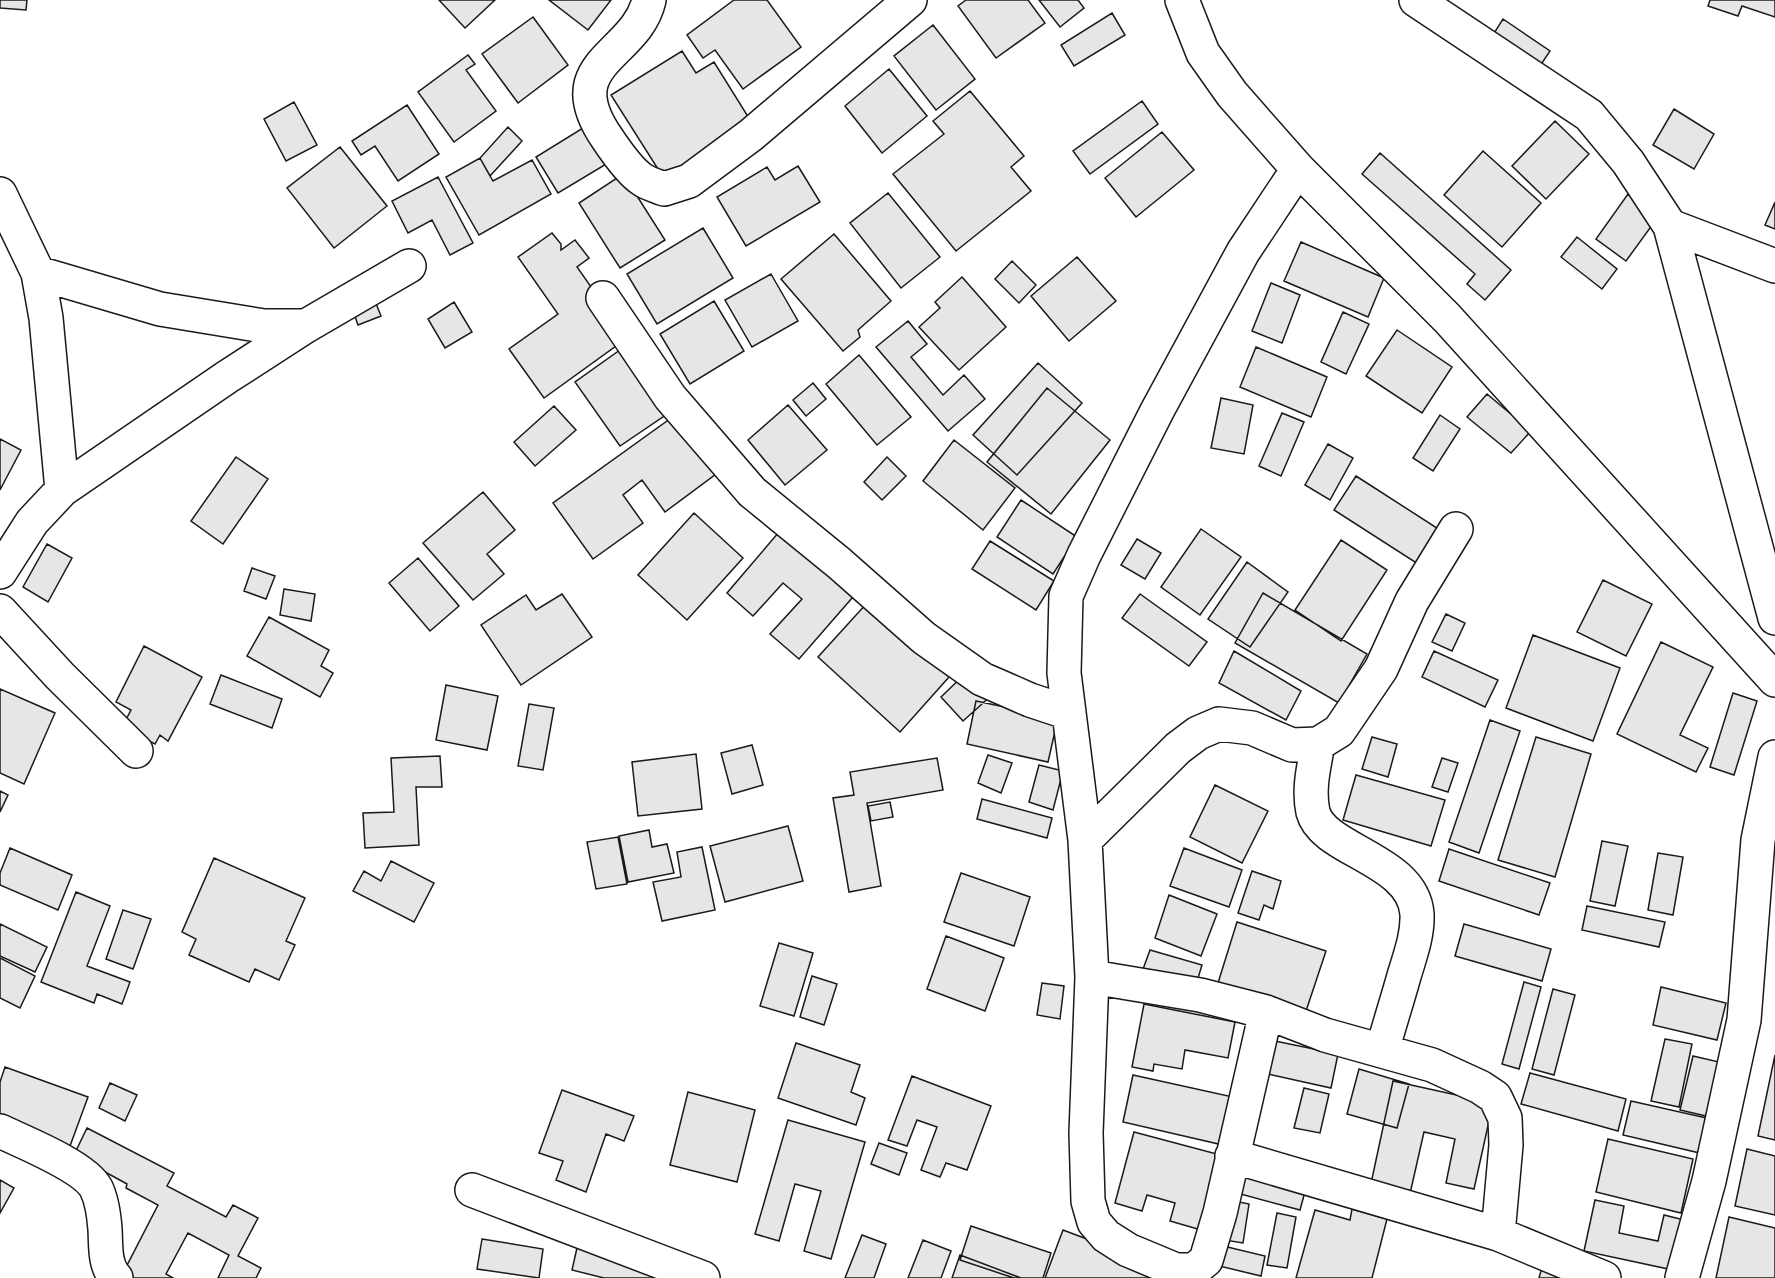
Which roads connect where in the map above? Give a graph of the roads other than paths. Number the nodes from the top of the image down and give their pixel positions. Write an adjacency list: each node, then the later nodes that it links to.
1 (649, 0): 2 (street)
2 (910, 0)
3 (1182, 0): 5 (street)
4 (1416, 0): 7 (street)
5 (1298, 169): 18 (street); 19 (street)
6 (0, 194): 10 (street)
7 (1670, 226): 9 (street); 17 (street)
8 (409, 266): 12 (street)
9 (1775, 266)
10 (38, 273): 12 (street); 13 (street)
11 (603, 298): 19 (street)
12 (306, 326): 13 (street)
13 (62, 490): 15 (street)
14 (1456, 529): 20 (street)
15 (0, 572)
16 (0, 611): 21 (street)
17 (1775, 618)
18 (1775, 680)
19 (1070, 713): 23 (street)
20 (1318, 744): 23 (street); 26 (street)
21 (136, 751)
22 (1775, 757): 34 (street)
23 (1085, 840): 24 (street)
24 (1092, 977): 25 (street); 28 (street)
25 (1266, 1012): 26 (street); 28 (street)
26 (1382, 1051): 30 (street)
27 (0, 1131): 32 (street)
28 (1232, 1156): 30 (street)
29 (472, 1190): 33 (street)
30 (1498, 1234): 31 (street)
31 (1601, 1277)
32 (116, 1278)
33 (703, 1278)
34 (1682, 1278)

